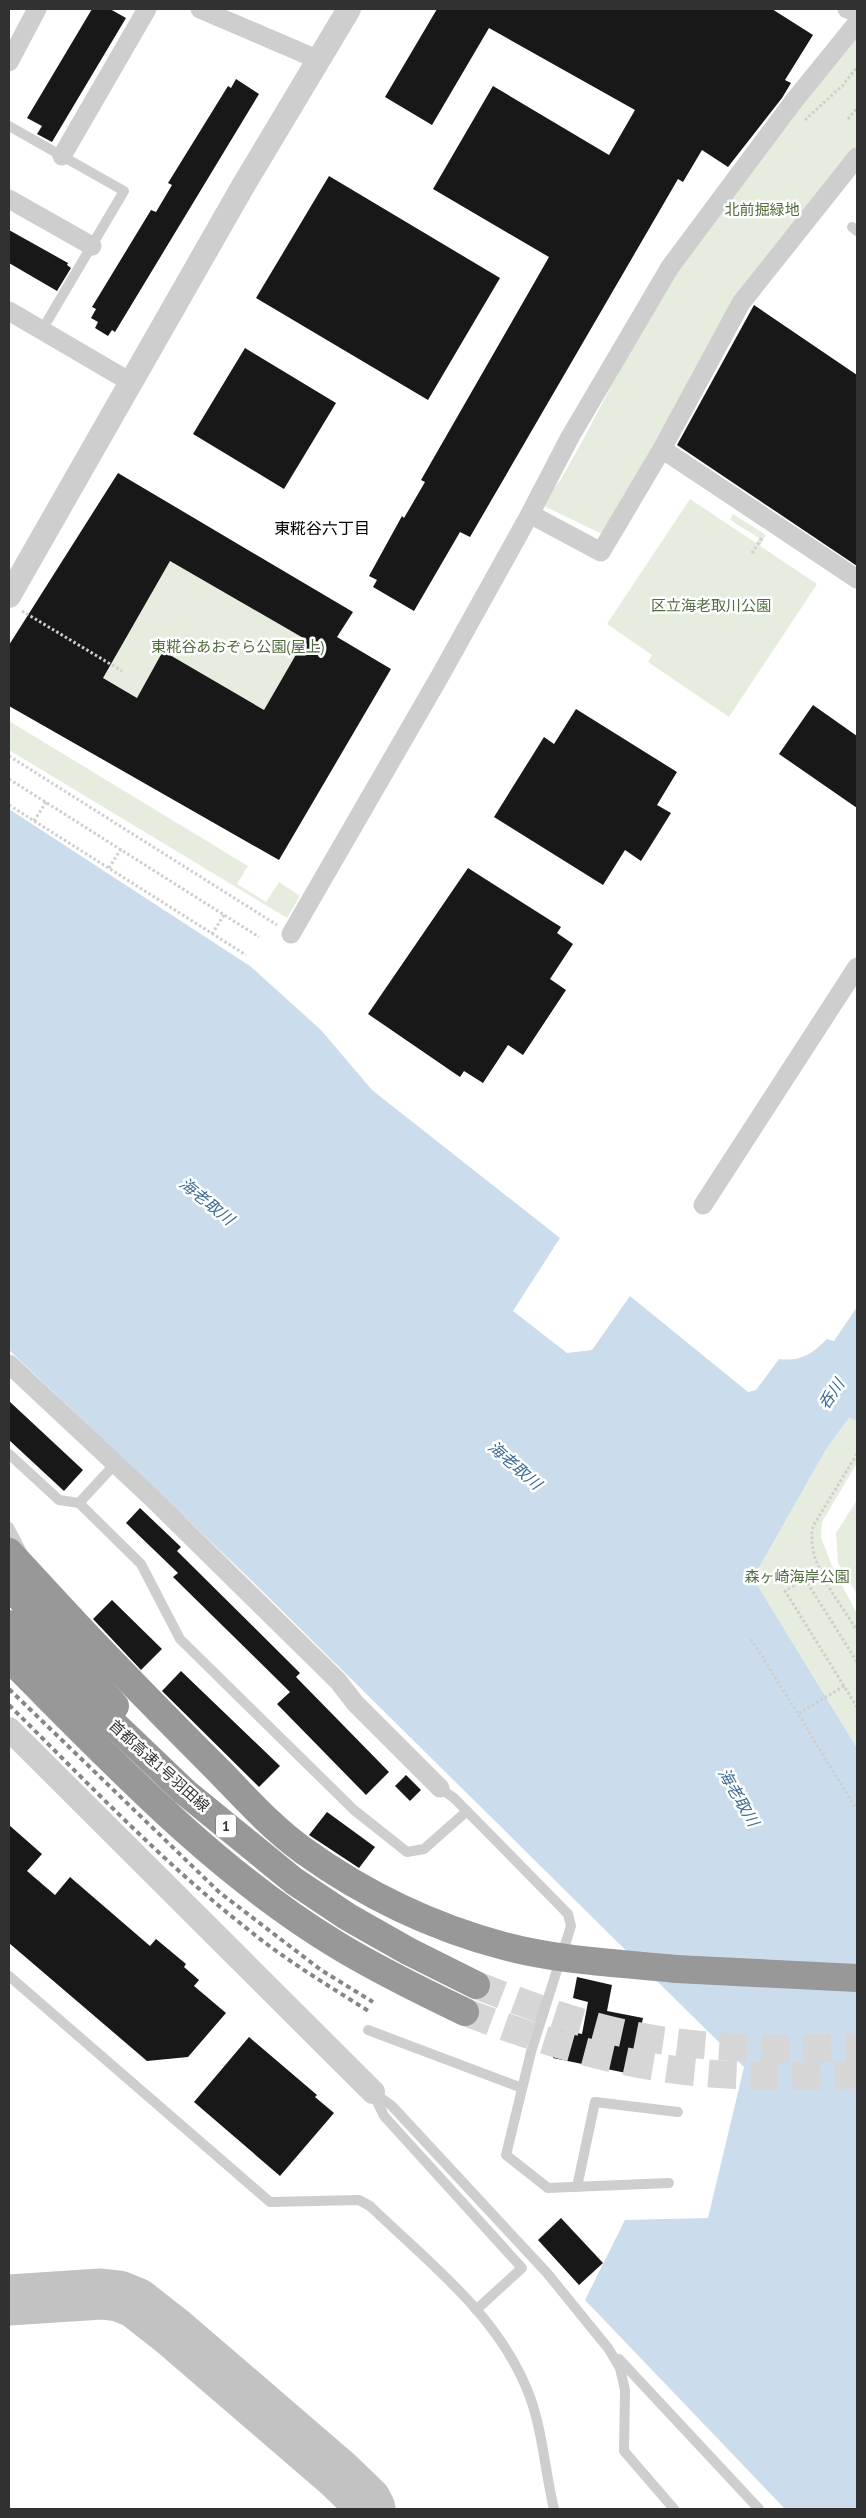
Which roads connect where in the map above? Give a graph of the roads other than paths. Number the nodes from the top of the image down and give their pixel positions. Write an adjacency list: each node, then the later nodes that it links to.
1 (37, 9): 9 (street)
2 (147, 9): 11 (street)
3 (200, 9): 8 (street)
4 (349, 9): 8 (street)
5 (847, 9): 6 (street)
6 (857, 13)
7 (857, 23): 19 (street)
8 (319, 60): 17 (street)
9 (9, 62)
10 (9, 126): 11 (lane)
11 (62, 156): 14 (lane)
12 (857, 157): 18 (street)
13 (9, 199): 14 (street)
14 (92, 246): 16 (lane)
15 (9, 311): 16 (street)
16 (42, 330): 17 (street)
17 (132, 383): 21 (street)
18 (662, 449): 19 (street); 20 (street)
19 (536, 518): 22 (street)
20 (857, 579)
21 (16, 604)
22 (291, 934)
23 (857, 967): 24 (street)
24 (703, 1205)
25 (9, 1364): 27 (street)
26 (9, 1454): 28 (lane)
27 (116, 1463): 28 (lane); 36 (street)
28 (79, 1503): 37 (lane)
29 (9, 1527): 31 (lane)
30 (9, 1552): 31 (highway)
31 (37, 1582): 40 (highway, bridge)
32 (9, 1585): 38 (highway)
33 (9, 1624): 38 (highway, 首都高速1号羽田線 / 1)
34 (9, 1658): 42 (highway, 首都高速1号羽田線 / 1)
35 (9, 1729): 45 (street)
36 (440, 1788): 37 (lane)
37 (467, 1811): 44 (lane)
38 (243, 1840): 41 (highway, 首都高速1号羽田線 / 1)
39 (9, 1976): 49 (lane)
40 (857, 1978)
41 (476, 1985)
42 (465, 2012)
43 (368, 2030): 44 (lane)
44 (522, 2088): 48 (lane)
45 (372, 2092): 49 (lane); 50 (lane)
46 (678, 2112): 48 (lane)
47 (670, 2183): 48 (lane)
48 (577, 2187)
49 (476, 2310): 51 (lane)
50 (608, 2348): 52 (lane); 53 (lane)
51 (554, 2509)
52 (674, 2509)
53 (760, 2509)

